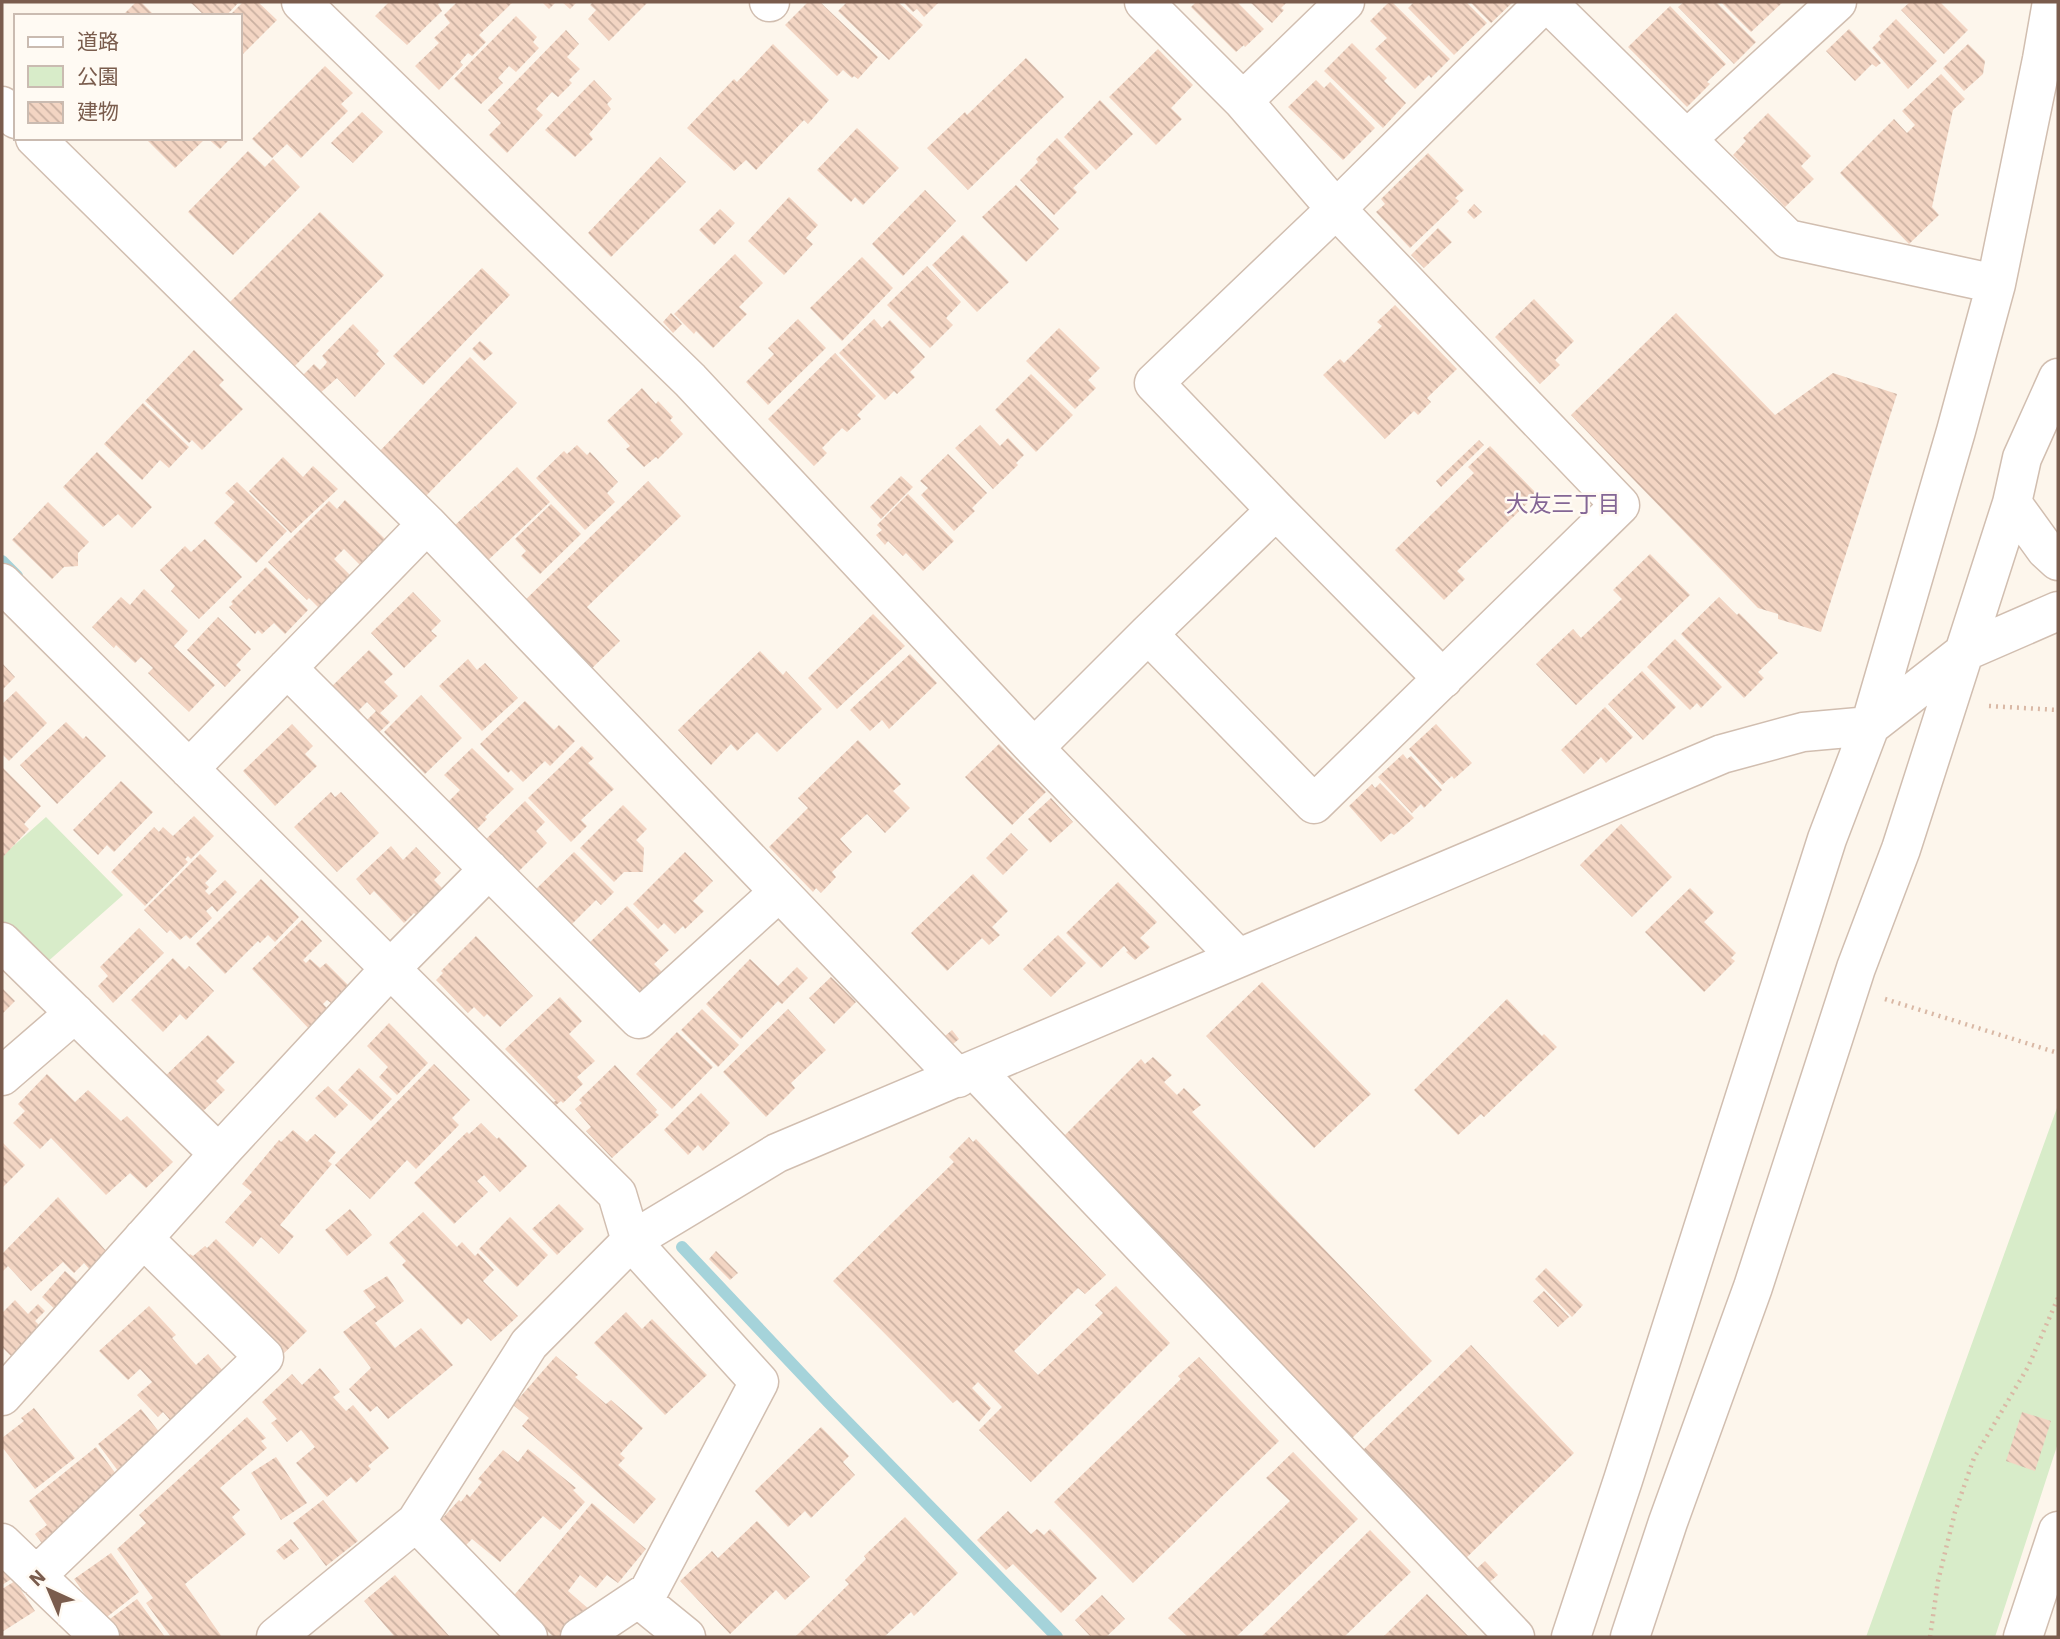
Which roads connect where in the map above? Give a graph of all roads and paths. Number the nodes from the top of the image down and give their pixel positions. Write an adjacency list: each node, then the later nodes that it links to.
1 (301, 2): 26 (street)
2 (1144, 2): 7 (street)
3 (1345, 2): 7 (street)
4 (1546, 2): 8 (street); 10 (street)
5 (1838, 2): 8 (street)
6 (2052, 2): 11 (street)
7 (1243, 101): 10 (street)
8 (1687, 139): 11 (street)
9 (37, 140): 15 (street)
10 (1336, 209): 14 (street); 22 (street)
11 (1996, 284): 25 (street)
12 (2058, 378): 13 (street)
13 (2012, 503): 16 (street); 20 (street)
14 (1276, 510): 19 (street); 22 (street)
15 (427, 524): 21 (street); 29 (street)
16 (2058, 561)
17 (2, 583): 27 (street)
18 (2058, 611): 20 (street)
19 (1147, 634): 22 (street); 26 (street)
20 (1966, 651): 23 (street); 25 (street)
21 (287, 668): 27 (street); 28 (street)
22 (1443, 679)
23 (1949, 703): 24 (path); 33 (street)
24 (2058, 710)
25 (1870, 726): 31 (street); 54 (street)
26 (1034, 748): 31 (street)
27 (188, 769): 32 (street)
28 (489, 869): 29 (street); 32 (street)
29 (779, 892): 36 (street)
30 (2, 942): 34 (street)
31 (1238, 958): 36 (street)
32 (390, 969): 38 (street); 40 (street)
33 (1849, 987): 35 (path); 55 (street)
34 (75, 1013): 37 (street); 38 (street)
35 (2058, 1053)
36 (966, 1074): 40 (street); 53 (street)
37 (2, 1076)
38 (219, 1154): 39 (street)
39 (143, 1238): 42 (street); 46 (street)
40 (631, 1241): 43 (street); 47 (street)
41 (2058, 1298): 56 (path)
42 (2, 1396)
43 (416, 1522): 49 (street); 50 (street)
44 (2058, 1531): 57 (street)
45 (2, 1543): 46 (street)
46 (36, 1576): 48 (street)
47 (649, 1591): 51 (street); 52 (street)
48 (100, 1637)
49 (276, 1637)
50 (528, 1637)
51 (580, 1637)
52 (685, 1637)
53 (1515, 1637)
54 (1571, 1637)
55 (1630, 1637)
56 (1930, 1637)
57 (2023, 1637)

